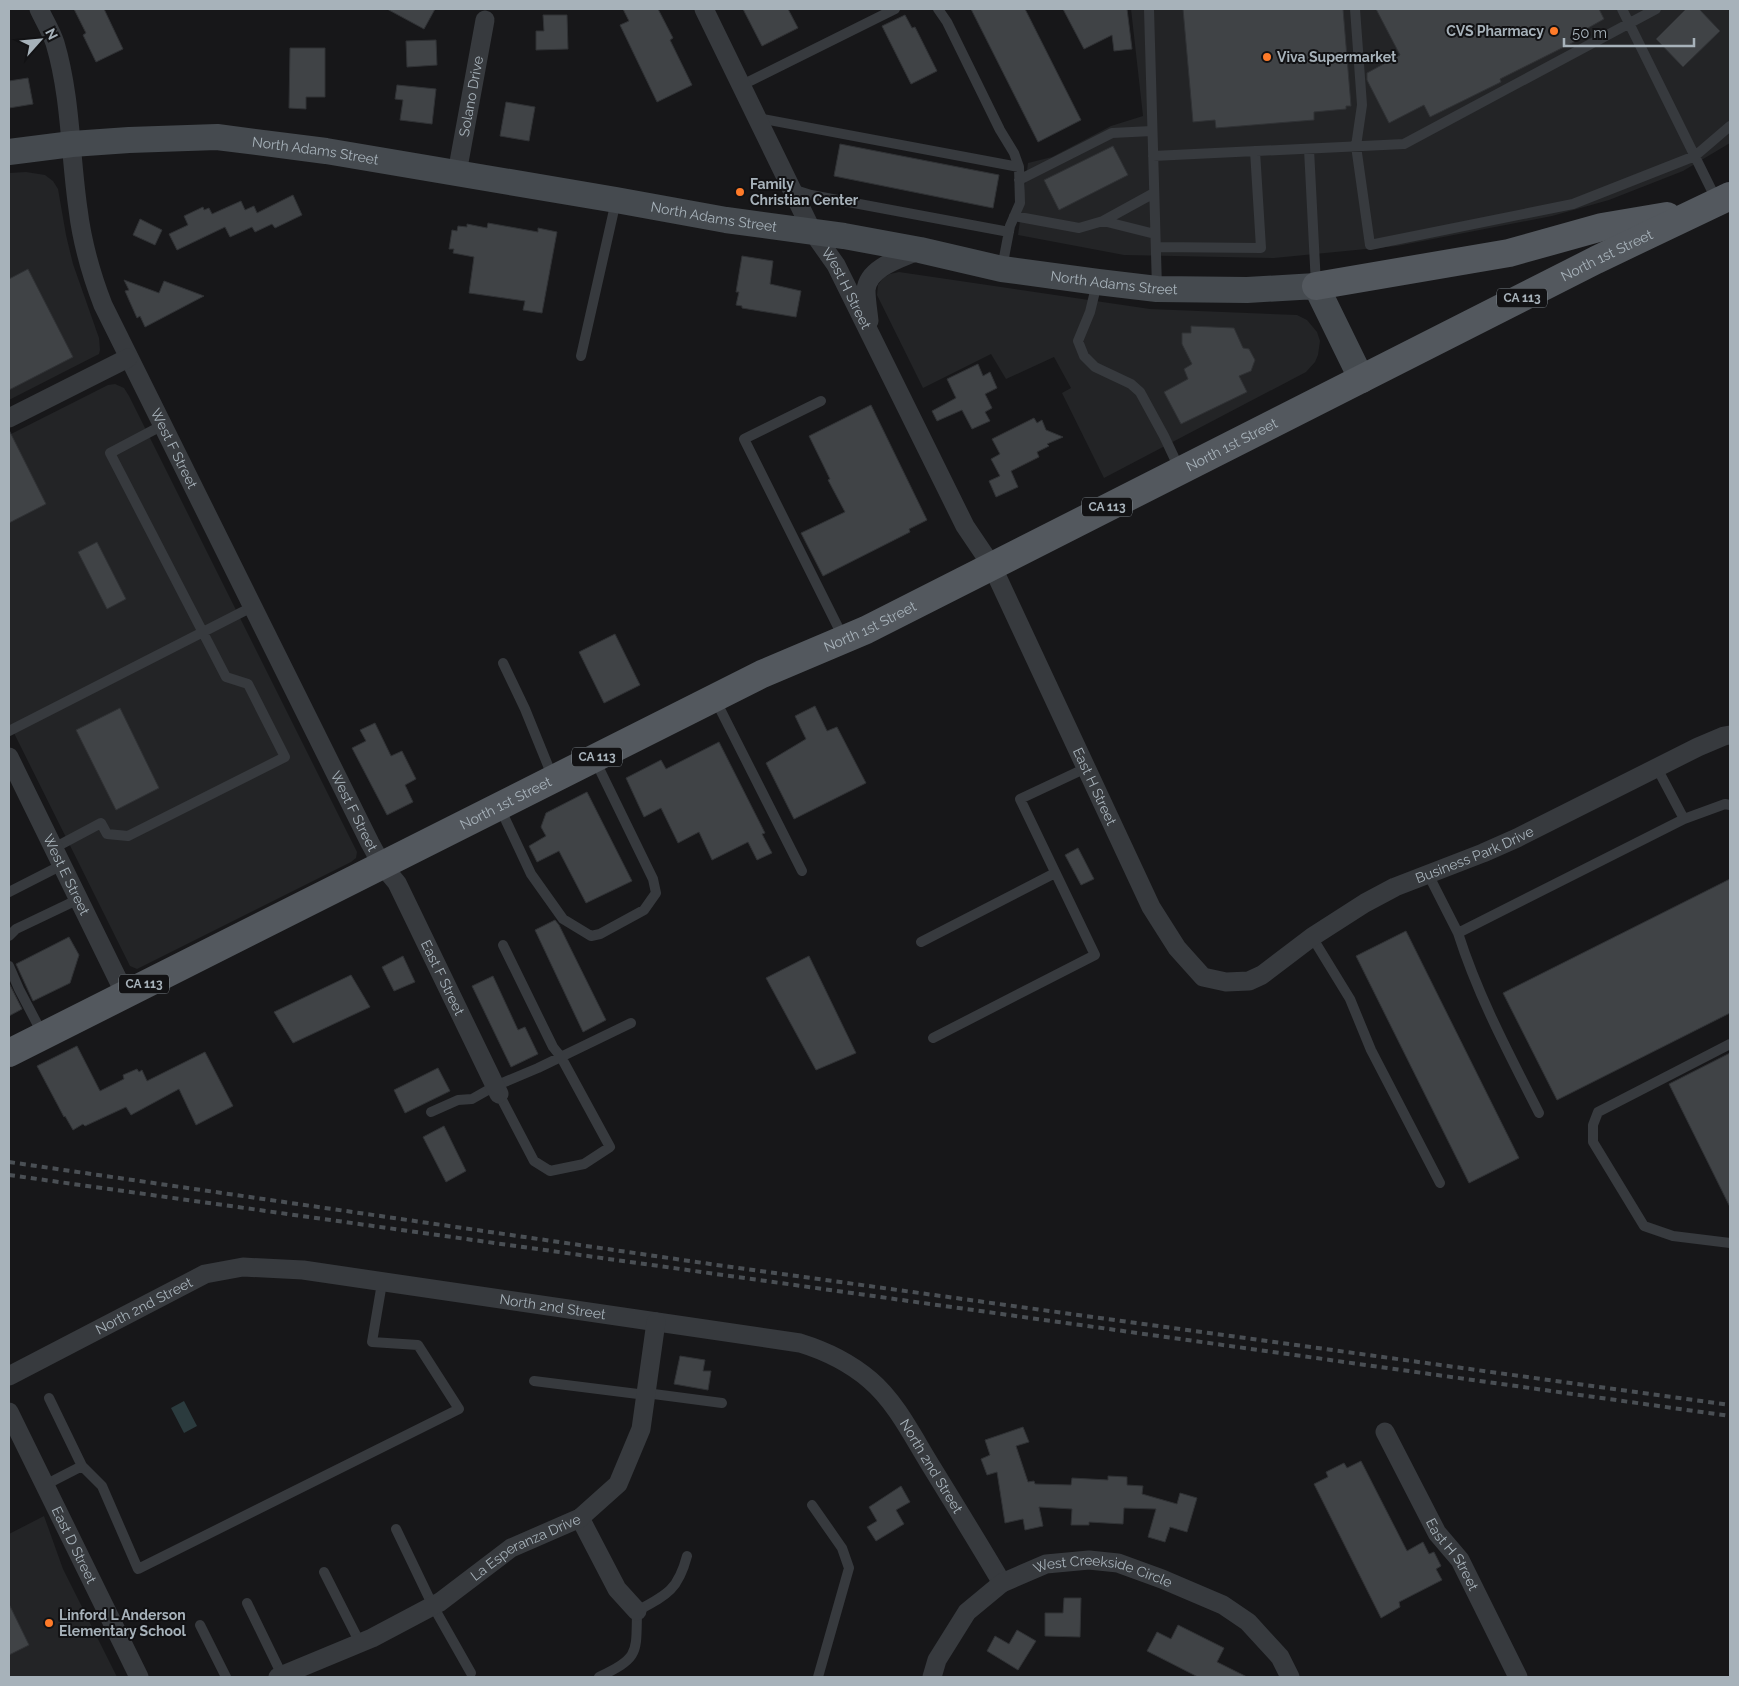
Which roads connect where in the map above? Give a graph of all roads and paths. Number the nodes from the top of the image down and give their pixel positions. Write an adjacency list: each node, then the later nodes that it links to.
1 (39, 9): 15 (street, West F Street)
2 (704, 9): 11 (street, West H Street)
3 (895, 9): 11 (lane)
4 (938, 9): 22 (lane)
5 (1148, 9): 14 (lane)
6 (1355, 9): 16 (lane)
7 (1622, 9): 10 (lane)
8 (1656, 9): 10 (lane)
9 (485, 20): 23 (street, Solano Drive)
10 (1629, 23): 16 (lane); 21 (lane)
11 (742, 85): 12 (street, West H Street)
12 (758, 118): 22 (lane); 25 (street, West H Street)
13 (1730, 126): 21 (lane)
14 (1152, 131): 20 (lane); 24 (lane)
15 (72, 144): 19 (street, North Adams Street); 23 (street, North Adams Street); 42 (street, West F Street)
16 (1356, 146): 17 (lane); 21 (lane)
17 (1309, 149): 18 (lane); 38 (lane)
18 (1255, 151): 20 (lane); 34 (lane)
19 (9, 152)
20 (1153, 156): 26 (lane)
21 (1695, 156): 28 (lane)
22 (1019, 167): 24 (lane)
23 (457, 173): 27 (street, North Adams Street)
24 (1020, 180): 29 (lane)
25 (792, 189): 31 (street, West H Street); 32 (lane)
26 (1154, 193): 30 (lane); 33 (lane)
27 (616, 200): 31 (street, North Adams Street); 41 (lane)
28 (1716, 203): 38 (main road); 43 (main road, North 1st Street / CA 113)
29 (1014, 216): 30 (lane); 32 (lane)
30 (1103, 221): 33 (lane)
31 (812, 231): 35 (street, North Adams Street); 40 (street, West H Street)
32 (1008, 232): 36 (lane)
33 (1156, 234): 34 (lane)
34 (1156, 247): 39 (lane)
35 (920, 250): 36 (street, North Adams Street); 40 (street)
36 (1002, 269): 37 (street, North Adams Street)
37 (1098, 282): 39 (street, North Adams Street); 47 (lane)
38 (1316, 286): 39 (street, North Adams Street); 43 (street)
39 (1157, 289)
40 (870, 333): 48 (street, West H Street)
41 (581, 356)
42 (128, 358): 45 (street); 46 (street, West F Street)
43 (1362, 380): 47 (main road, North 1st Street / CA 113)
44 (821, 401): 51 (lane)
45 (9, 418)
46 (163, 426): 49 (street, West F Street); 50 (lane)
47 (1180, 470): 48 (main road, North 1st Street / CA 113)
48 (992, 566): 51 (main road, North 1st Street / CA 113); 58 (street, East H Street)
49 (252, 607): 50 (lane); 65 (street, West F Street)
50 (203, 632): 54 (lane); 64 (lane)
51 (844, 640): 53 (main road, North 1st Street / CA 113)
52 (503, 663): 60 (lane)
53 (714, 698): 57 (main road, North 1st Street / CA 113); 66 (lane)
54 (9, 731)
55 (1730, 735): 59 (street, Business Park Drive)
56 (9, 757): 64 (street, West E Street)
57 (594, 759): 60 (main road, North 1st Street / CA 113); 62 (lane)
58 (1086, 768): 67 (lane); 77 (street, East H Street)
59 (1657, 768): 63 (lane); 68 (street, Business Park Drive)
60 (554, 779): 62 (main road, North 1st Street / CA 113)
61 (1730, 805): 63 (lane)
62 (499, 807): 65 (main road, North 1st Street / CA 113)
63 (1684, 819): 71 (lane)
64 (58, 856): 69 (lane); 70 (street, West E Street)
65 (382, 865): 78 (main road, North 1st Street / CA 113); 85 (street, East F Street)
66 (802, 871)
67 (1055, 873): 74 (lane); 81 (lane)
68 (1428, 874): 71 (lane); 73 (street, Business Park Drive)
69 (9, 892)
70 (79, 899): 72 (lane); 78 (street, West E Street)
71 (1458, 933): 87 (lane)
72 (9, 934)
73 (1312, 937): 77 (street, Business Park Drive); 88 (lane)
74 (921, 942)
75 (503, 945): 84 (lane)
76 (9, 966): 80 (lane)
77 (1226, 982)
78 (125, 994): 80 (main road, North 1st Street / CA 113)
79 (632, 1023): 84 (lane)
80 (44, 1035): 83 (main road, North 1st Street / CA 113)
81 (932, 1038)
82 (1730, 1044): 89 (lane)
83 (9, 1053)
84 (561, 1057): 85 (lane); 85 (lane)
85 (497, 1090): 86 (lane)
86 (431, 1112)
87 (1539, 1113)
88 (1440, 1183)
89 (1730, 1243)
90 (382, 1283): 91 (street, North 2nd Street); 92 (street, North 2nd Street); 99 (lane)
91 (656, 1322): 94 (street, La Esperanza Drive); 106 (street, North 2nd Street)
92 (9, 1376)
93 (534, 1380): 94 (lane)
94 (646, 1394): 96 (lane); 102 (street, La Esperanza Drive)
95 (50, 1398): 99 (lane)
96 (722, 1403)
97 (9, 1412): 100 (street, East D Street)
98 (1385, 1432): 120 (street, East H Street)
99 (82, 1466): 100 (lane)
100 (45, 1485): 114 (street, East D Street)
101 (812, 1505): 117 (lane)
102 (580, 1518): 108 (street, La Esperanza Drive); 109 (street)
103 (396, 1529): 108 (lane)
104 (687, 1556): 109 (lane)
105 (324, 1572): 111 (lane)
106 (1002, 1583): 118 (street, West Creekside Circle); 119 (street, West Creekside Circle)
107 (247, 1602): 113 (lane)
108 (433, 1606): 111 (street, La Esperanza Drive); 112 (lane)
109 (637, 1611): 116 (lane)
110 (200, 1624): 115 (lane)
111 (360, 1643): 113 (street, La Esperanza Drive)
112 (471, 1673)
113 (280, 1676)
114 (139, 1677)
115 (226, 1677)
116 (599, 1677)
117 (818, 1677)
118 (932, 1677)
119 (1290, 1677)
120 (1518, 1677)

